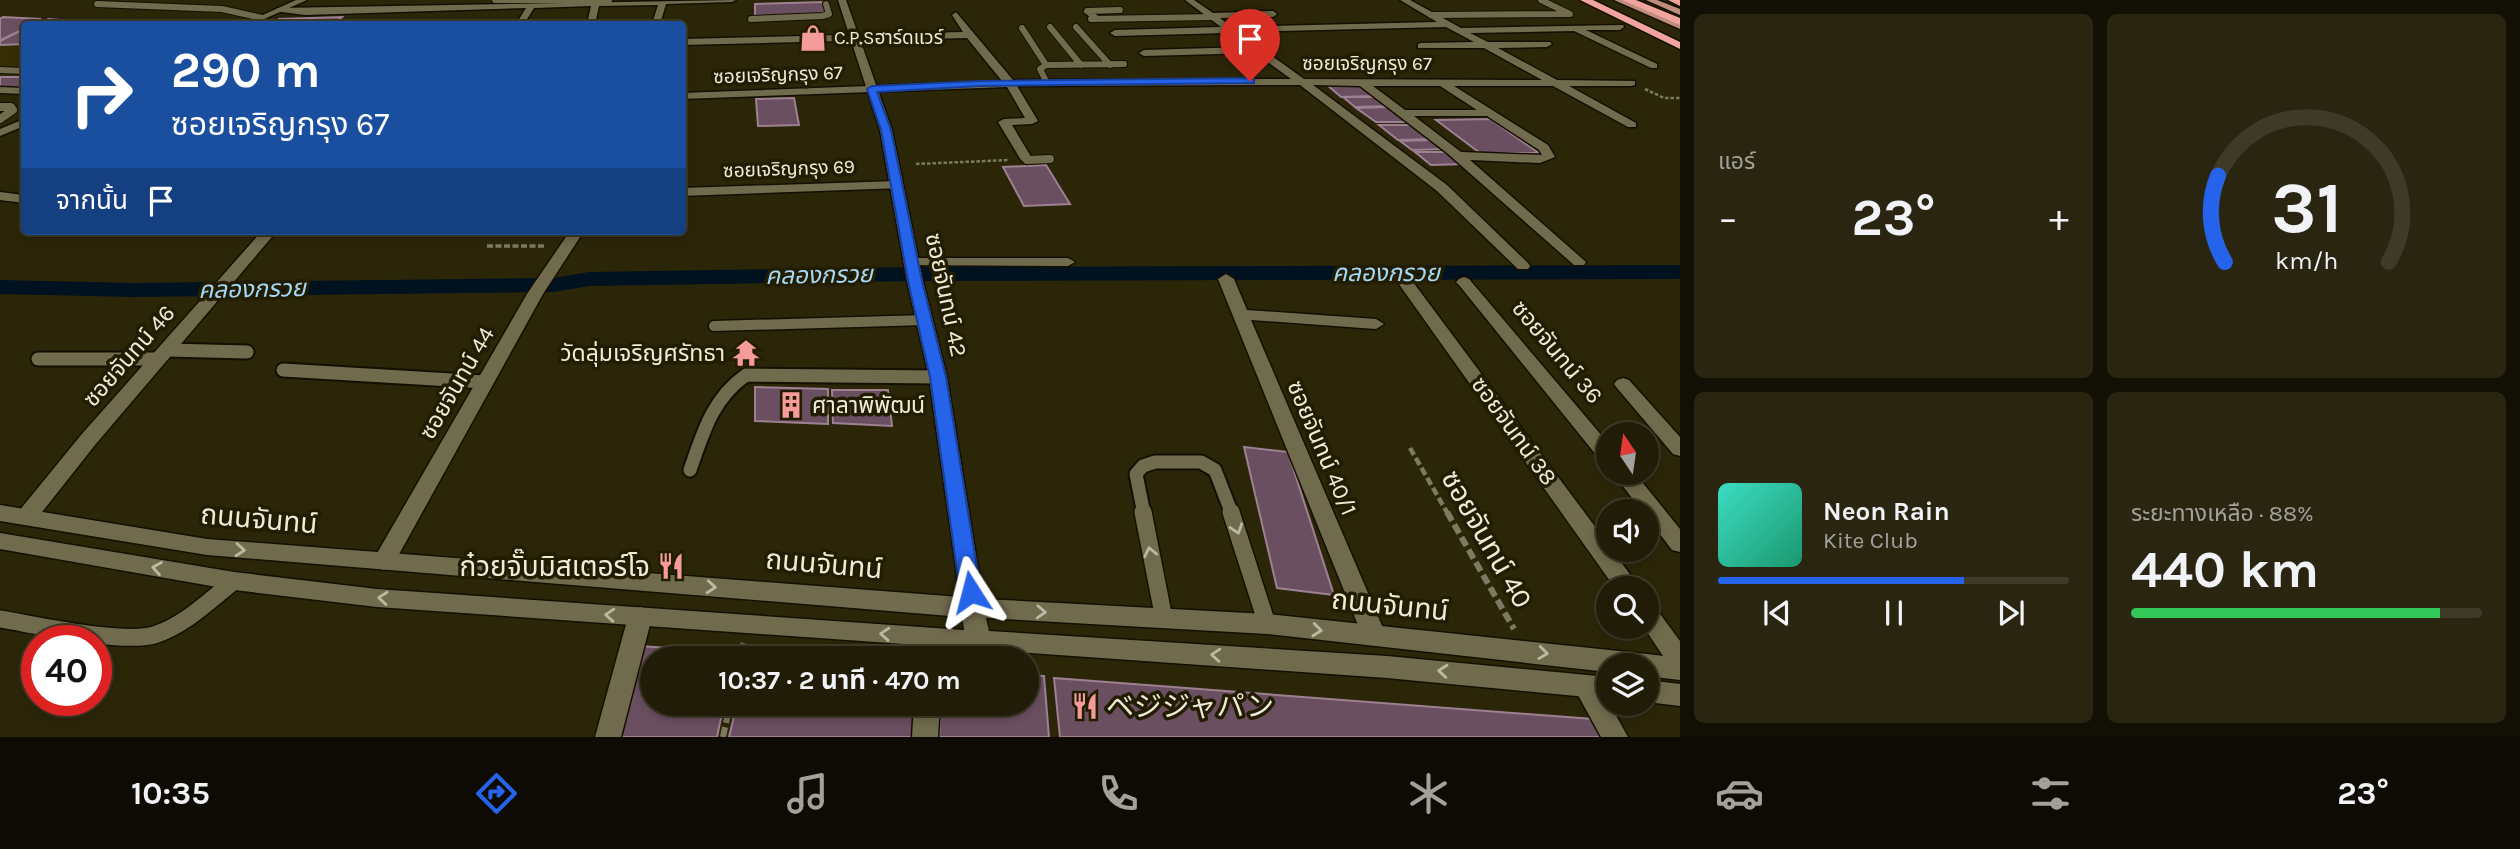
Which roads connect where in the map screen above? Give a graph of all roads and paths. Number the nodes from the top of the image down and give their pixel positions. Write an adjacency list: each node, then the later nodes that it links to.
1 (303, 0): 21 (street)
2 (495, 0): 15 (lane)
3 (732, 0): 14 (street)
4 (1189, 0): 27 (street)
5 (1404, 0): 25 (street)
6 (1541, 0): 25 (lane)
7 (1585, 0): 51 (highway)
8 (1606, 0): 42 (highway)
9 (1618, 0): 42 (main road)
10 (1627, 0): 42 (highway)
11 (1648, 0): 22 (highway)
12 (1673, 0): 17 (highway)
13 (663, 1): 14 (street); 15 (street); 34 (street)
14 (682, 1)
15 (604, 2): 20 (street); 33 (street)
16 (842, 2): 30 (lane); 46 (street, ซอยจันทน์ 42)
17 (1680, 3)
18 (97, 4): 28 (lane)
19 (467, 4): 20 (street); 21 (street); 29 (street)
20 (532, 5): 32 (street)
21 (278, 11): 28 (street)
22 (1680, 13)
23 (1272, 14): 27 (street)
24 (956, 15): 45 (street)
25 (1431, 15): 35 (street)
26 (1129, 16): 26 (lane); 27 (lane)
27 (1213, 17): 40 (street)
28 (262, 18): 31 (street)
29 (456, 18)
30 (751, 19)
31 (254, 21)
32 (522, 21)
33 (593, 21)
34 (657, 21)
35 (1449, 24): 40 (street); 43 (street)
36 (1050, 27): 58 (lane)
37 (1076, 27): 59 (lane)
38 (1619, 27): 41 (street)
39 (1022, 28): 57 (lane)
40 (1230, 28): 44 (street); 52 (street)
41 (1575, 28): 43 (street); 60 (street)
42 (1678, 28)
43 (1460, 30): 48 (street)
44 (1115, 33)
45 (969, 35): 46 (street); 67 (street)
46 (856, 37): 47 (street); 70 (street, ซอยจันทน์ 42)
47 (686, 42)
48 (1485, 44): 49 (street); 50 (street); 55 (street)
49 (1547, 44)
50 (1421, 46)
51 (1680, 46)
52 (1259, 50): 53 (street); 63 (street)
53 (1144, 52)
54 (1434, 56): 55 (street)
55 (1507, 56): 68 (street)
56 (1124, 64): 59 (lane)
57 (1046, 65): 58 (lane); 65 (lane)
58 (1081, 65): 59 (lane)
59 (1110, 65)
60 (1654, 66)
61 (0, 70): 62 (lane)
62 (21, 71)
63 (1300, 81): 64 (street, ซอยเจริญกรุง 67); 65 (street, ซอยเจริญกรุง 67); 95 (street)
64 (1360, 81): 66 (street, ซอยเจริญกรุง 67); 76 (street)
65 (1047, 82): 67 (street, ซอยเจริญกรุง 67)
66 (1441, 82): 68 (street, ซอยเจริญกรุง 67); 77 (street)
67 (1010, 83): 70 (street, ซอยเจริญกรุง 67); 83 (street)
68 (1556, 83): 69 (street, ซอยเจริญกรุง 67); 79 (street)
69 (1631, 83): 74 (path)
70 (872, 89): 73 (street, ซอยเจริญกรุง 67); 85 (street, ซอยจันทน์ 42)
71 (0, 90): 72 (street)
72 (21, 91)
73 (686, 96)
74 (1680, 98)
75 (0, 107): 80 (lane)
76 (1405, 113): 77 (street); 81 (street)
77 (1490, 113): 81 (street)
78 (21, 123): 80 (street)
79 (1632, 125)
80 (1, 128)
81 (1458, 156): 94 (street)
82 (1049, 159): 83 (lane)
83 (1027, 160): 84 (path)
84 (916, 164)
85 (897, 185): 86 (street, ซอยเจริญกรุง 69); 96 (street, ซอยจันทน์ 42)
86 (686, 192)
87 (0, 196): 88 (street)
88 (21, 197)
89 (267, 235): 105 (street, ซอยจันทน์ 46)
90 (574, 235): 109 (street, ซอยจันทน์ 44)
91 (487, 246): 92 (path)
92 (556, 246)
93 (1068, 262): 96 (street)
94 (1579, 262)
95 (1524, 267)
96 (914, 269): 101 (street, ซอยจันทน์ 42)
97 (1399, 273): 121 (street, ซอยจันทน์ 38)
98 (1226, 279): 100 (street, ซอยจันทน์ 40/1)
99 (1464, 282): 111 (street, ซอยจันทน์ 36)
100 (1240, 314): 102 (street); 129 (street, ซอยจันทน์ 40/1)
101 (926, 320): 103 (lane); 108 (street, ซอยจันทน์ 42)
102 (1376, 324)
103 (714, 326)
104 (247, 352): 105 (lane)
105 (163, 354): 106 (lane); 117 (street, ซอยจันทน์ 46)
106 (38, 359)
107 (283, 370): 109 (lane)
108 (938, 377): 114 (lane); 123 (street, ซอยจันทน์ 42)
109 (485, 382): 120 (street, ซอยจันทน์ 44)
110 (1623, 384): 113 (street)
111 (1596, 442)
112 (1410, 448): 133 (path, ซอยจันทน์ 40)
113 (1680, 449)
114 (690, 470)
115 (1632, 485): 119 (street)
116 (0, 513): 117 (street, ถนนจันทน์)
117 (27, 516): 118 (street, ซอยจันทน์ 46); 120 (street, ถนนจันทน์, one-way to 120)
118 (1, 542): 122 (street, one-way to 118)
119 (1680, 544)
120 (384, 561): 123 (street, ถนนจันทน์, one-way to 123)
121 (1619, 576)
122 (234, 581): 124 (street, one-way to 122); 125 (lane)
123 (973, 608): 126 (street, ถนนจันทน์, one-way to 126); 130 (street, ซอยจันทน์ 42)
124 (640, 617): 131 (street, one-way to 124); 144 (street)
125 (0, 619)
126 (1164, 619): 127 (street, ถนนจันทน์); 127 (lane, one-way to 127)
127 (1267, 625): 129 (street, ถนนจันทน์, one-way to 129)
128 (1659, 631): 135 (street)
129 (1374, 635): 133 (street, ถนนจันทน์)
130 (978, 641): 132 (street); 138 (street, one-way to 130)
131 (912, 646)
132 (944, 646)
133 (1527, 651): 134 (street, ถนนจันทน์, one-way to 134)
134 (1596, 659)
135 (1680, 660)
136 (1659, 667): 137 (street, ถนนจันทน์)
137 (1680, 669)
138 (1596, 687)
139 (1659, 692): 140 (street)
140 (1680, 695)
141 (727, 716): 145 (path)
142 (926, 716): 146 (street)
143 (1607, 716): 147 (street)
144 (608, 737)
145 (723, 737)
146 (925, 737)
147 (1615, 737)

